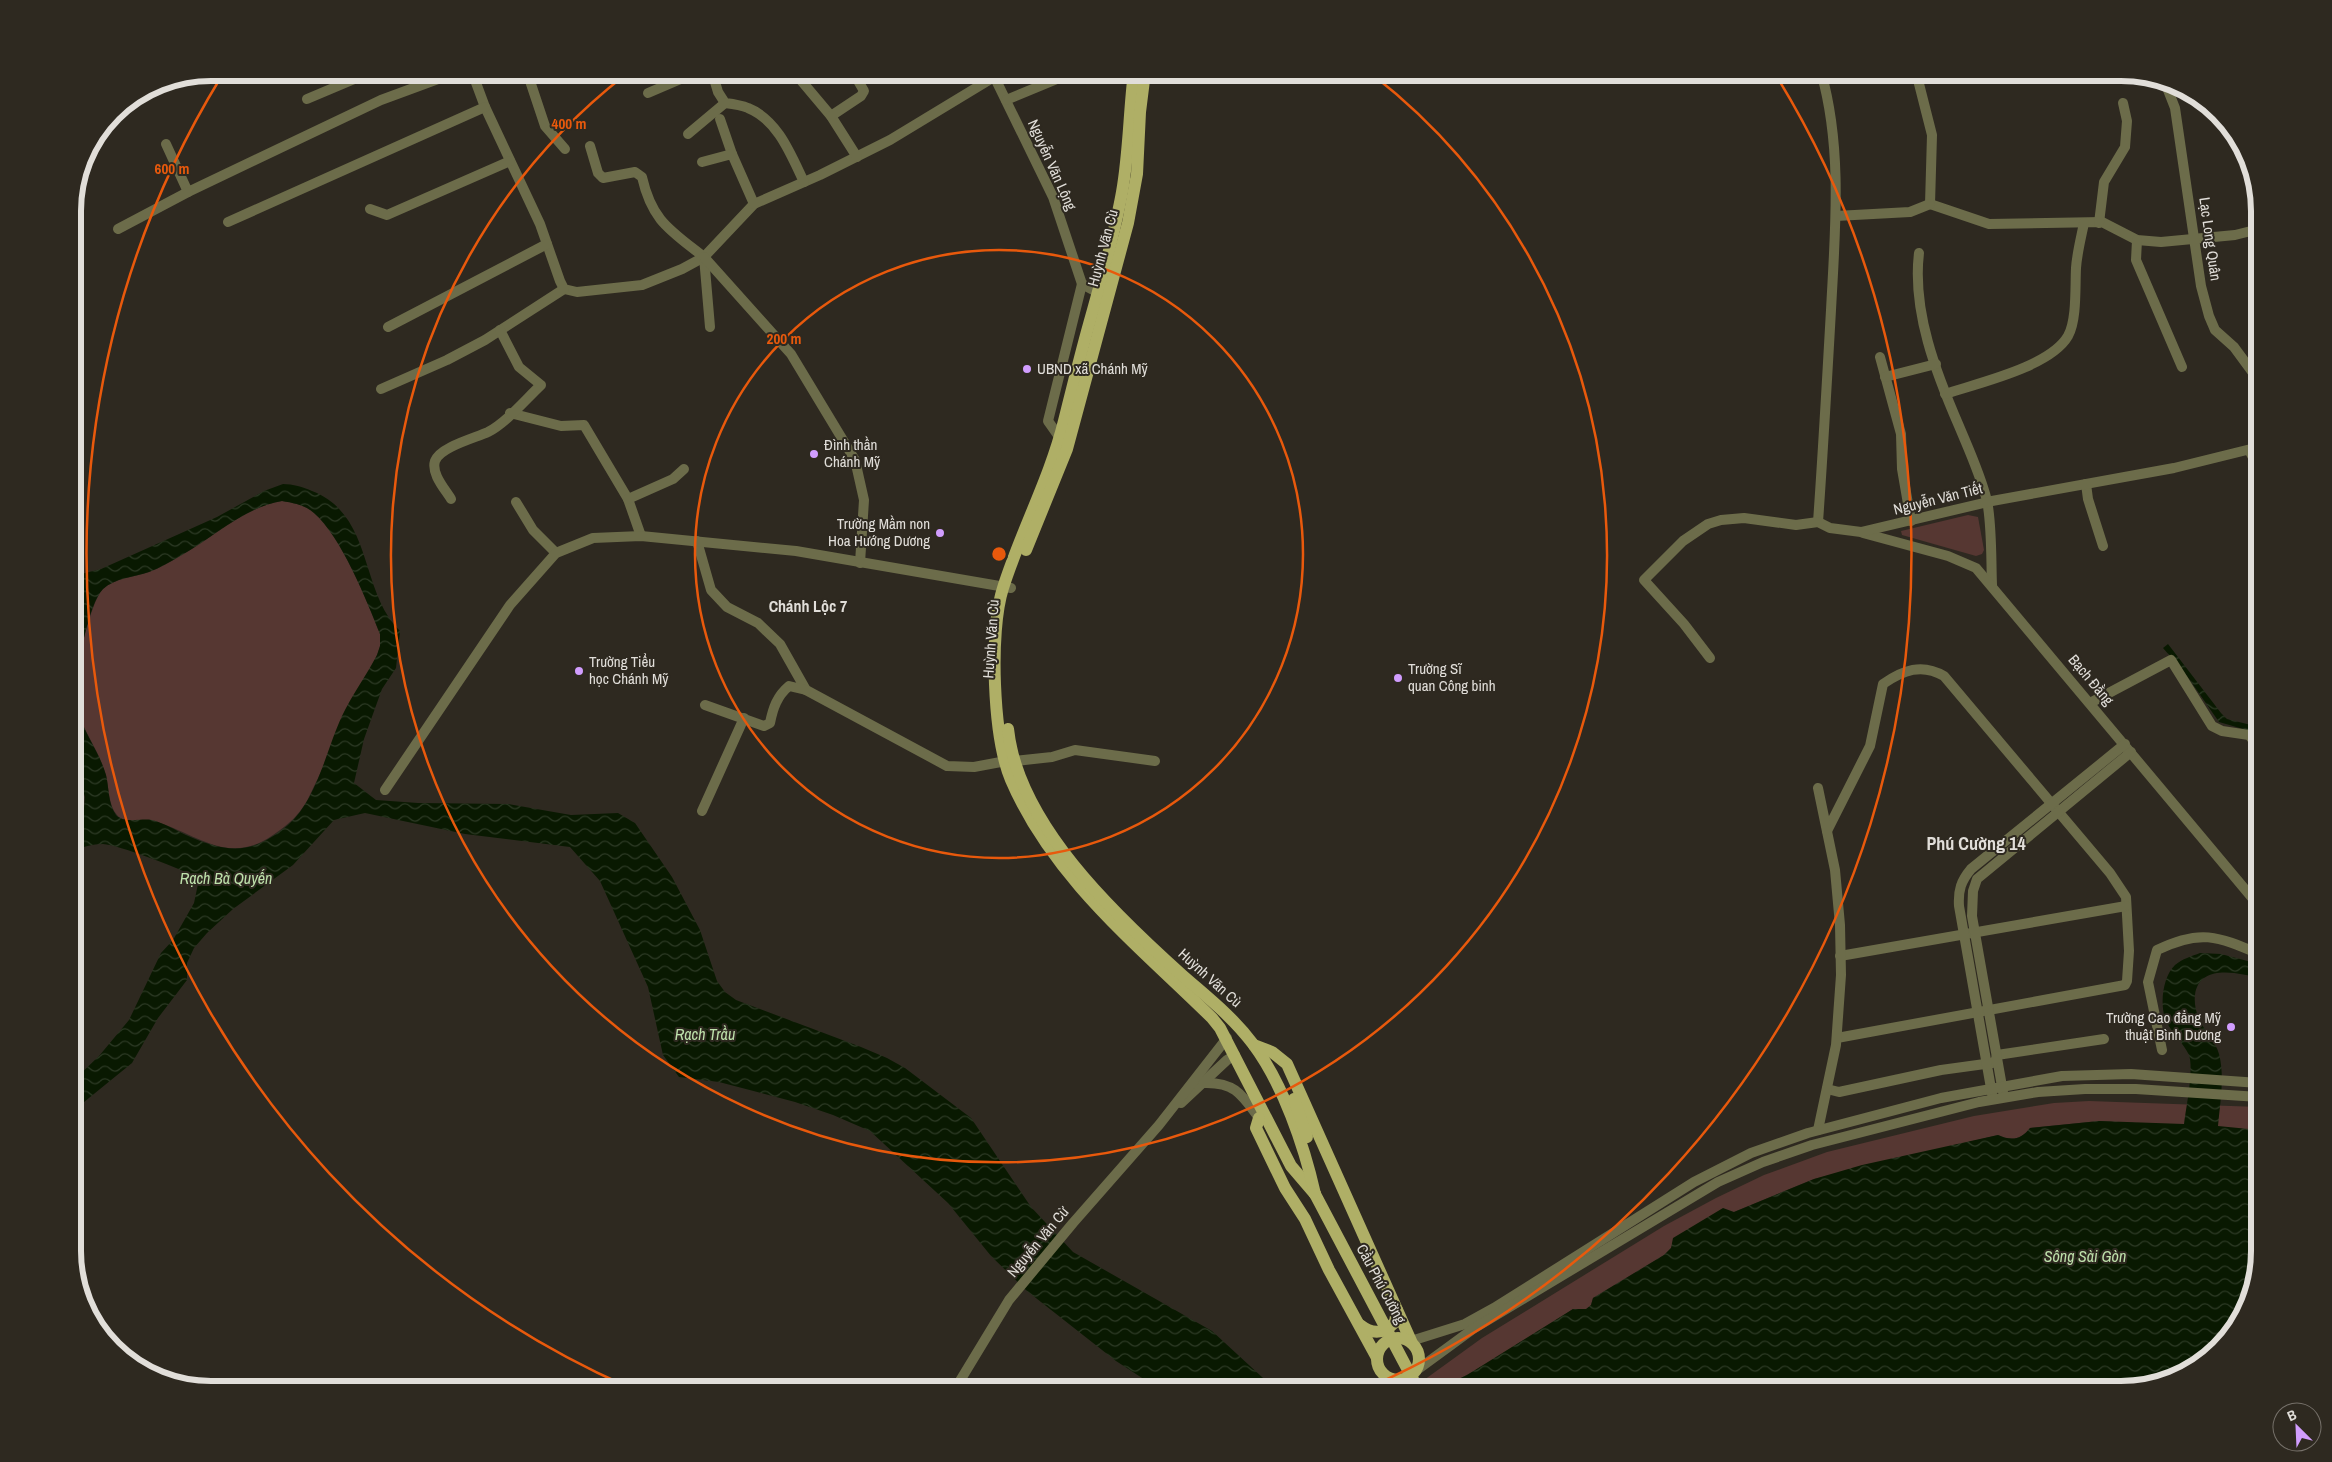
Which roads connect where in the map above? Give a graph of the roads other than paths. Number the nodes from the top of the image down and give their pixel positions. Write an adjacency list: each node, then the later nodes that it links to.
1 (350, 81): 18 (street)
2 (433, 81): 34 (street)
3 (475, 81): 22 (street)
4 (530, 81): 28 (street)
5 (676, 81): 17 (street)
6 (715, 81): 20 (street)
7 (802, 81): 23 (street)
8 (858, 81): 23 (street)
9 (983, 81): 30 (street)
10 (996, 81): 19 (street, Nguyễn Văn Lộng)
11 (1052, 81): 19 (street)
12 (1133, 81): 51 (main road)
13 (1145, 81): 51 (main road, Huỳnh Văn Cù)
14 (1823, 81): 38 (street)
15 (1918, 81): 36 (street)
16 (2168, 90): 44 (street, Lạc Long Quân)
17 (648, 93)
18 (307, 99)
19 (1006, 100): 49 (street, Nguyễn Văn Lộng)
20 (725, 103): 25 (street); 33 (street)
21 (2123, 103): 40 (street)
22 (485, 107): 31 (street); 39 (street)
23 (831, 116): 30 (street)
24 (720, 119): 29 (street)
25 (688, 134)
26 (166, 144): 34 (street)
27 (590, 146): 48 (street)
28 (565, 149)
29 (732, 154): 32 (street); 35 (street)
30 (857, 156): 33 (street)
31 (510, 161): 37 (street); 46 (street)
32 (702, 162)
33 (804, 182): 35 (street)
34 (188, 192): 42 (street)
35 (754, 204): 48 (street)
36 (1930, 204): 38 (street); 41 (street)
37 (370, 210)
38 (1836, 216): 72 (street)
39 (228, 222)
40 (2099, 222): 41 (street); 45 (street)
41 (2084, 223): 61 (street)
42 (118, 229)
43 (2250, 231): 44 (street)
44 (2195, 237): 45 (street); 58 (street, Lạc Long Quân)
45 (2137, 240): 57 (street)
46 (547, 244): 50 (street); 52 (street)
47 (1919, 253): 56 (street)
48 (704, 256): 50 (street); 53 (street); 78 (street)
49 (1082, 284): 51 (street); 63 (street, Huỳnh Văn Cù)
50 (564, 289): 54 (street)
51 (1102, 294): 63 (main road)
52 (388, 327)
53 (710, 327)
54 (500, 330): 60 (street); 62 (street)
55 (1880, 357): 59 (street)
56 (1936, 364): 59 (street); 61 (street)
57 (2182, 366)
58 (2250, 369)
59 (1885, 377): 71 (street)
60 (381, 390)
61 (1945, 394): 70 (street)
62 (510, 413): 67 (street); 68 (street)
63 (1063, 444): 80 (main road)
64 (2250, 449): 66 (street, Nguyễn Văn Tiết)
65 (684, 469): 68 (street)
66 (2086, 484): 70 (street, Nguyễn Văn Tiết); 76 (street)
67 (452, 499)
68 (628, 499): 74 (street)
69 (516, 502): 77 (street)
70 (1987, 502): 71 (street, Nguyễn Văn Tiết); 79 (street)
71 (1911, 521): 73 (street, Nguyễn Văn Tiết)
72 (1818, 522): 73 (street, Nguyễn Văn Tiết); 81 (street, Nguyễn Văn Tiết)
73 (1861, 532): 79 (street, Bạch Đằng)
74 (641, 536): 75 (street); 77 (street)
75 (697, 541): 78 (street); 82 (street)
76 (2103, 546)
77 (556, 553): 91 (street)
78 (860, 562): 80 (street)
79 (1992, 586): 83 (street, Bạch Đằng)
80 (1007, 588): 88 (main road)
81 (1710, 658)
82 (806, 690): 85 (street); 88 (street)
83 (2090, 703): 86 (street); 87 (street, Bạch Đằng)
84 (705, 705): 85 (street)
85 (744, 718): 93 (street)
86 (2251, 737)
87 (2128, 748): 92 (street); 95 (street, Bạch Đằng)
88 (1010, 761): 89 (street); 103 (main road, Huỳnh Văn Cù); 104 (main road)
89 (1155, 761)
90 (1818, 788): 94 (street)
91 (386, 790)
92 (2055, 807): 94 (street); 96 (street); 97 (street); 98 (street)
93 (702, 811)
94 (1827, 831): 100 (street)
95 (2251, 896)
96 (2126, 906): 97 (street); 101 (street)
97 (1975, 931): 98 (street); 101 (street)
98 (1964, 933): 100 (street); 102 (street)
99 (2251, 951): 108 (street)
100 (1840, 956): 105 (street)
101 (1989, 1011): 102 (street); 111 (street)
102 (1978, 1013): 105 (street); 112 (street)
103 (1239, 1026): 104 (main road); 107 (main road, Huỳnh Văn Cù)
104 (1227, 1038): 110 (main road); 123 (street, Nguyễn Văn Cừ)
105 (1837, 1038): 117 (street)
106 (2104, 1039): 111 (street)
107 (1254, 1045): 109 (main road); 110 (main road); 126 (main road, Huỳnh Văn Cù)
108 (2162, 1050)
109 (1272, 1052): 126 (main road); 128 (main road)
110 (1236, 1055): 113 (street, Nguyễn Văn Cừ); 120 (main road)
111 (1997, 1055): 112 (street); 115 (street)
112 (1987, 1063): 116 (street); 117 (street)
113 (1204, 1083): 122 (street); 123 (street, Nguyễn Văn Cừ)
114 (2251, 1083): 115 (street)
115 (2002, 1086): 116 (street); 119 (street)
116 (1991, 1087): 121 (street); 124 (street)
117 (1827, 1089): 124 (street)
118 (2251, 1096): 119 (street)
119 (2004, 1098): 121 (street)
120 (1257, 1100): 122 (main road); 126 (main road)
121 (1993, 1100): 127 (street)
122 (1259, 1118): 126 (main road); 129 (main road)
123 (1159, 1125): 133 (street, Nguyễn Văn Cừ)
124 (1818, 1130): 125 (street)
125 (1678, 1191): 127 (street); 130 (street)
126 (1315, 1194): 134 (main road, Cầu Phú Cường, bridge)
127 (1684, 1202): 132 (street)
128 (1397, 1310): 129 (main road); 130 (main road)
129 (1358, 1323): 131 (main road)
130 (1406, 1339): 131 (main road); 132 (main road)
131 (1377, 1358): 132 (main road)
132 (1417, 1370)
133 (960, 1381)
134 (1413, 1381)

